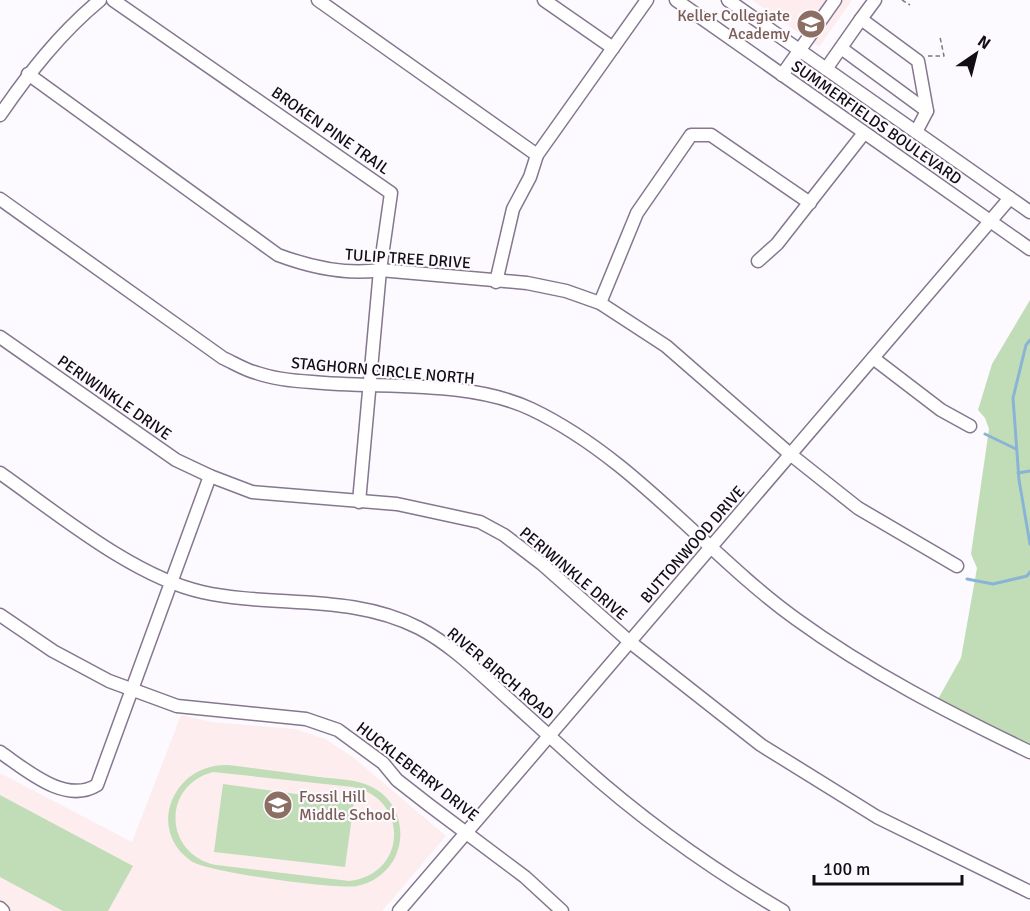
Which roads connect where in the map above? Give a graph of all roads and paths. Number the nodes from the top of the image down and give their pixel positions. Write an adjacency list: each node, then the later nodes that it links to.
1 (100, 0): 19 (street)
2 (113, 0): 33 (street, BROKEN PINE TRAIL)
3 (318, 0): 25 (street)
4 (544, 0): 14 (street)
5 (647, 0): 14 (street)
6 (676, 0): 20 (street, SUMMERFIELDS BOULEVARD)
7 (728, 0): 16 (street, SUMMERFIELDS BOULEVARD)
8 (836, 0): 16 (street)
9 (875, 0): 12 (street)
10 (902, 0): 11 (path)
11 (910, 5)
12 (861, 19): 15 (street); 17 (street)
13 (940, 37): 17 (path)
14 (613, 48): 25 (street)
15 (841, 48): 18 (street); 21 (street)
16 (799, 50): 18 (street, SUMMERFIELDS BOULEVARD); 20 (street)
17 (918, 61): 21 (street)
18 (826, 69): 23 (street, SUMMERFIELDS BOULEVARD)
19 (28, 74): 22 (street); 33 (street, TULIP TREE DRIVE)
20 (782, 75): 24 (street, SUMMERFIELDS BOULEVARD)
21 (927, 111): 23 (street)
22 (0, 115)
23 (916, 132): 26 (street, SUMMERFIELDS BOULEVARD)
24 (864, 133): 28 (street); 30 (street, SUMMERFIELDS BOULEVARD)
25 (537, 154): 34 (street)
26 (1010, 198): 29 (street, SUMMERFIELDS BOULEVARD); 30 (street, BUTTONWOOD DRIVE)
27 (0, 200): 38 (street, STAGHORN CIRCLE NORTH)
28 (810, 203): 32 (street); 35 (street)
29 (1030, 212)
30 (990, 221): 31 (street, SUMMERFIELDS BOULEVARD); 37 (street, BUTTONWOOD DRIVE)
31 (1030, 249)
32 (758, 261)
33 (380, 270): 34 (street, TULIP TREE DRIVE); 38 (street, BROKEN PINE TRAIL)
34 (496, 282): 35 (street, TULIP TREE DRIVE)
35 (600, 303): 40 (street, TULIP TREE DRIVE)
36 (0, 337): 42 (street, PERIWINKLE DRIVE)
37 (873, 358): 39 (street); 40 (street, BUTTONWOOD DRIVE)
38 (370, 386): 43 (street, BROKEN PINE TRAIL); 44 (street, STAGHORN CIRCLE NORTH)
39 (970, 426)
40 (790, 454): 44 (street, BUTTONWOOD DRIVE); 45 (street, TULIP TREE DRIVE)
41 (0, 473): 46 (street, RIVER BIRCH ROAD)
42 (210, 476): 43 (street, PERIWINKLE DRIVE); 46 (street)
43 (359, 502): 48 (street, PERIWINKLE DRIVE)
44 (711, 547): 48 (street, BUTTONWOOD DRIVE); 52 (street, STAGHORN CIRCLE NORTH)
45 (957, 566)
46 (172, 583): 49 (street); 50 (street, RIVER BIRCH ROAD)
47 (0, 615): 49 (street, HUCKLEBERRY DRIVE)
48 (630, 642): 50 (street, BUTTONWOOD DRIVE); 54 (street, PERIWINKLE DRIVE)
49 (133, 690): 51 (street); 53 (street, HUCKLEBERRY DRIVE)
50 (549, 736): 53 (street, BUTTONWOOD DRIVE); 57 (street, RIVER BIRCH ROAD)
51 (0, 752)
52 (1030, 752)
53 (467, 831): 55 (street, BUTTONWOOD DRIVE); 56 (street, HUCKLEBERRY DRIVE)
54 (1030, 892)
55 (399, 911)
56 (562, 911)
57 (783, 911)

